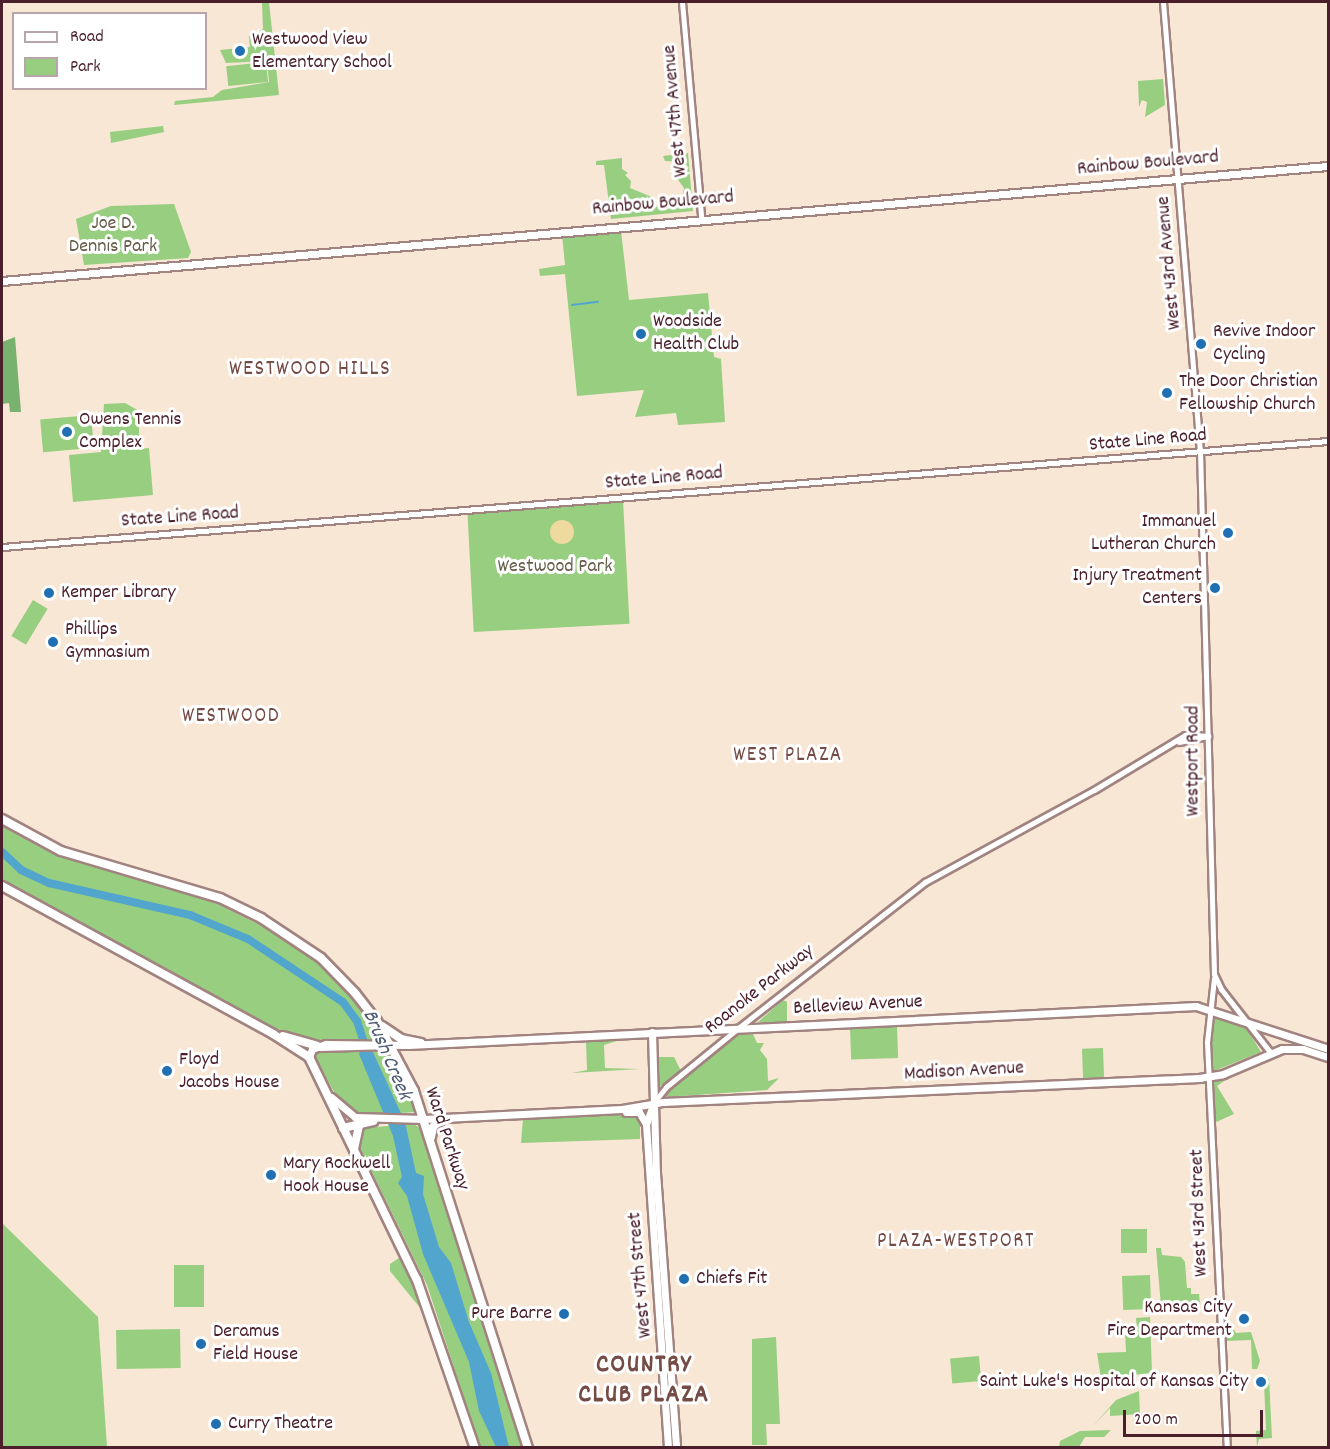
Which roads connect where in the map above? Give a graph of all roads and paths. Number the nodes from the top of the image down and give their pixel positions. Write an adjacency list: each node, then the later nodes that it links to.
1 (682, 2): 5 (street, West 47th Avenue)
2 (1163, 2): 4 (street, West 43rd Avenue)
3 (1329, 166): 4 (main road, Rainbow Boulevard)
4 (1178, 178): 5 (main road, Rainbow Boulevard); 8 (street, West 43rd Avenue)
5 (701, 218): 6 (main road, Rainbow Boulevard)
6 (2, 281)
7 (1329, 441): 8 (street, State Line Road)
8 (1200, 450): 9 (street, State Line Road); 10 (street, Westport Road)
9 (2, 547)
10 (1208, 736): 13 (street, Westport Road); 17 (street, Roanoke Parkway)
11 (2, 819): 15 (highway, Ward Parkway)
12 (2, 886): 19 (highway)
13 (1214, 978): 14 (street, West 43rd Street); 16 (street)
14 (1210, 1008): 16 (main road, Belleview Avenue); 17 (main road, Belleview Avenue); 27 (street, West 43rd Street)
15 (377, 1021): 20 (highway); 21 (highway, Ward Parkway)
16 (1251, 1027): 23 (main road, Belleview Avenue); 24 (street)
17 (737, 1029): 18 (main road, Belleview Avenue); 29 (street, Roanoke Parkway)
18 (652, 1032): 20 (main road, Belleview Avenue); 29 (main road, West 47th Street)
19 (273, 1034): 22 (highway); 25 (highway)
20 (421, 1043): 21 (main road, Belleview Avenue)
21 (391, 1045): 22 (main road, Belleview Avenue); 32 (highway, Ward Parkway)
22 (317, 1046): 25 (main road)
23 (1329, 1049)
24 (1270, 1052): 26 (main road, Madison Avenue); 27 (main road, Madison Avenue)
25 (309, 1057): 28 (highway)
26 (1329, 1057)
27 (1209, 1077): 29 (main road, Madison Avenue); 47 (street, West 43rd Street)
28 (331, 1097): 33 (main road); 36 (highway)
29 (654, 1102): 30 (main road); 34 (main road, West 47th Street); 40 (main road, West 47th Street)
30 (615, 1110): 31 (main road); 34 (main road)
31 (443, 1118): 32 (main road); 37 (highway)
32 (424, 1119): 33 (main road); 37 (highway, Ward Parkway)
33 (373, 1120): 35 (highway)
34 (646, 1124): 39 (main road, West 47th Street)
35 (359, 1125): 36 (highway); 38 (highway)
36 (343, 1128): 38 (highway)
37 (431, 1142): 44 (highway, Ward Parkway)
38 (354, 1151): 43 (highway)
39 (666, 1402): 40 (main road); 41 (main road, West 47th Street)
40 (675, 1412): 42 (main road, West 47th Street)
41 (666, 1417): 42 (main road); 45 (main road, West 47th Street)
42 (675, 1427): 46 (main road, West 47th Street)
43 (475, 1448)
44 (528, 1448)
45 (668, 1448)
46 (676, 1448)
47 (1227, 1448)

